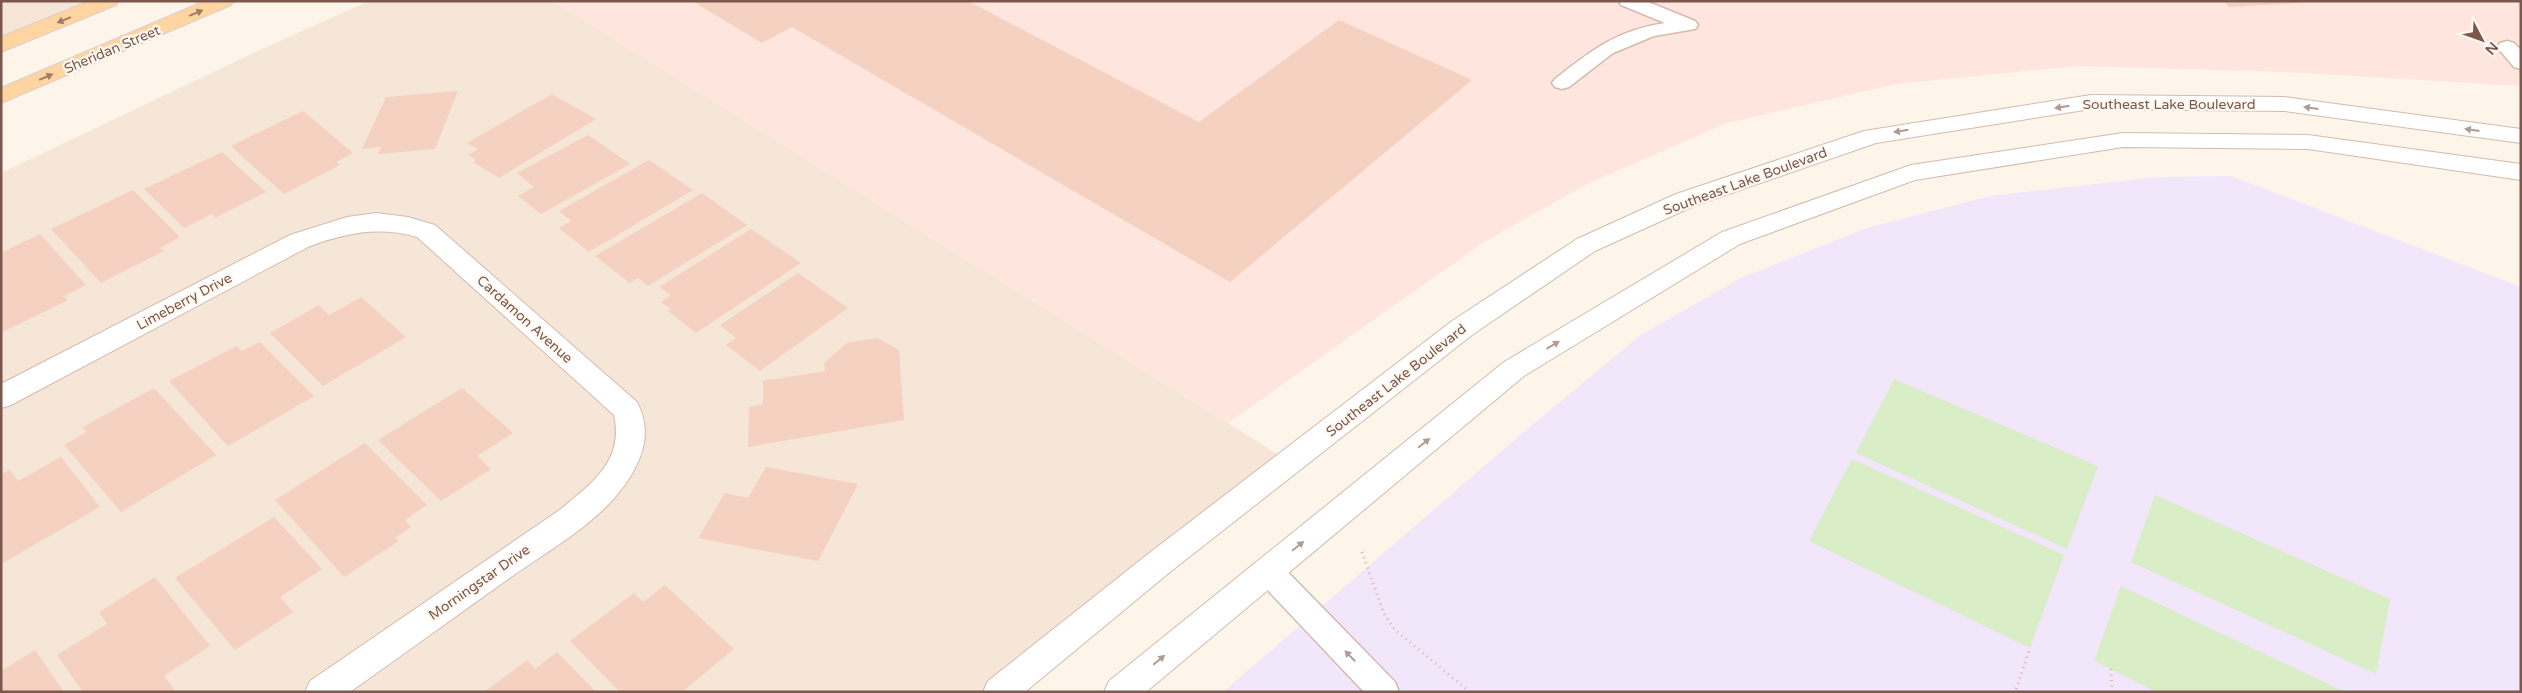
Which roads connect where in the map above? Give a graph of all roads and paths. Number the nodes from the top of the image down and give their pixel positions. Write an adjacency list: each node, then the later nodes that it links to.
1 (109, 1): 4 (main road, one-way to 4)
2 (224, 1): 8 (main road, Sheridan Street, one-way to 2)
3 (1628, 1): 7 (lane)
4 (1, 45)
5 (2507, 47): 6 (lane)
6 (2521, 63)
7 (1562, 83)
8 (1, 96)
9 (2521, 136): 19 (street, Southeast Lake Boulevard, one-way to 19)
10 (2521, 172): 15 (street, one-way to 10)
11 (372, 222): 12 (street, Limeberry Drive); 13 (street, Cardamon Avenue)
12 (1, 397)
13 (624, 460): 18 (street, Morningstar Drive)
14 (1362, 552): 22 (path)
15 (1268, 571): 20 (street, one-way to 15); 21 (lane, one-way to 15)
16 (2030, 648): 23 (path)
17 (2111, 669): 24 (path)
18 (322, 692)
19 (1000, 692)
20 (1122, 692)
21 (1384, 692)
22 (1470, 692)
23 (2020, 692)
24 (2112, 692)

